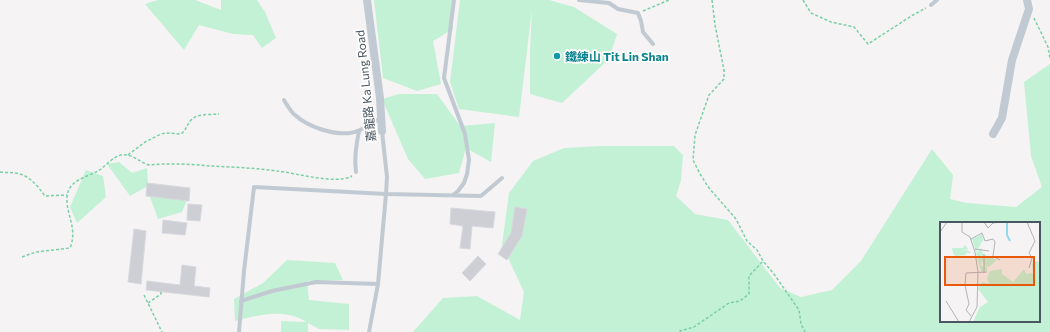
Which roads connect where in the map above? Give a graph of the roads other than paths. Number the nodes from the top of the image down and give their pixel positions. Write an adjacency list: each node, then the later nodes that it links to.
1 (367, 0): 9 (street, 嘉龍路 Ka Lung Road)
2 (454, 0): 16 (lane)
3 (579, 0): 7 (lane)
4 (937, 0): 6 (lane)
5 (1027, 0): 12 (street)
6 (931, 5)
7 (653, 44)
8 (284, 100): 10 (lane)
9 (381, 118): 10 (lane); 11 (street, 嘉龍路 Ka Lung Road)
10 (359, 131): 13 (lane)
11 (382, 131): 15 (lane, 嘉龍路 Ka Lung Road)
12 (993, 134)
13 (356, 172)
14 (502, 178): 16 (lane)
15 (386, 194): 16 (lane); 17 (lane, 嘉龍路 Ka Lung Road); 18 (lane)
16 (453, 195)
17 (378, 284): 18 (lane); 20 (lane, 嘉龍路 Ka Lung Road)
18 (241, 300): 19 (lane)
19 (239, 332)
20 (369, 332)

